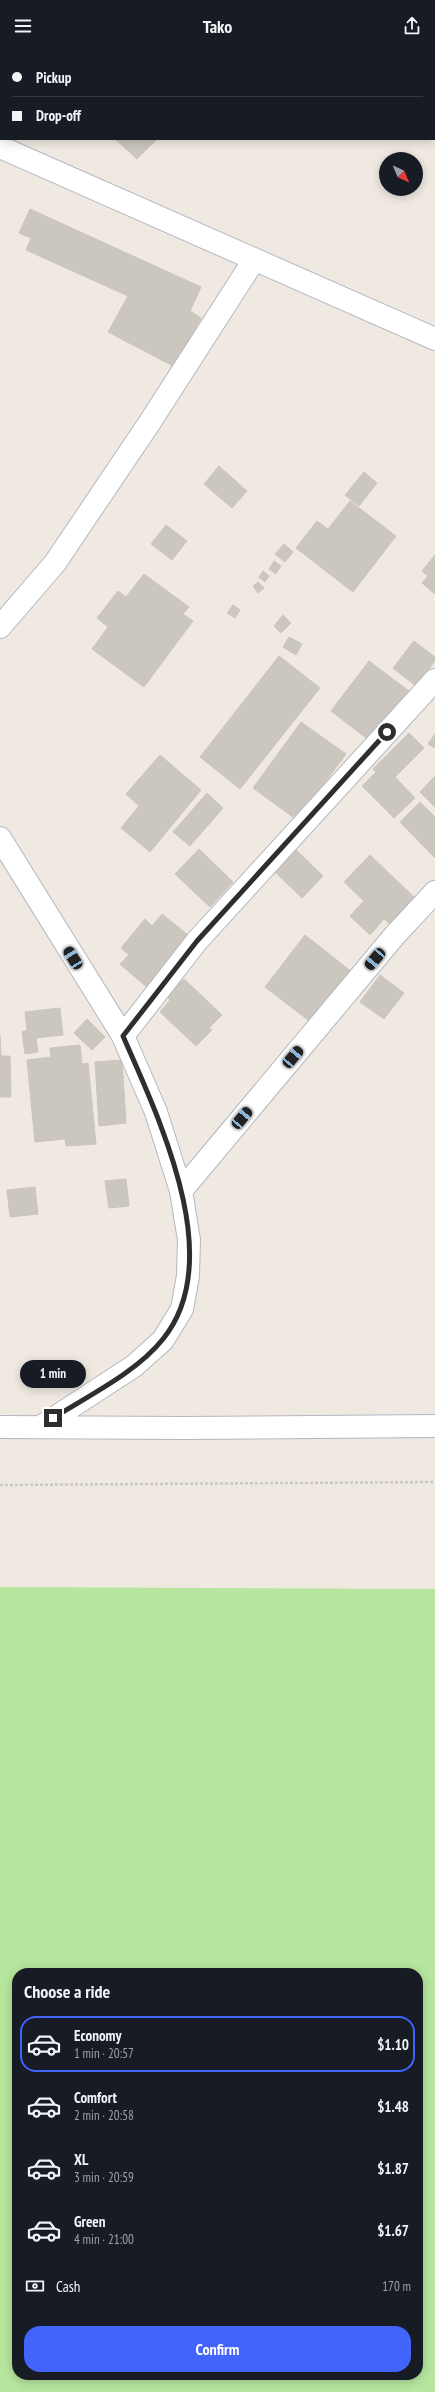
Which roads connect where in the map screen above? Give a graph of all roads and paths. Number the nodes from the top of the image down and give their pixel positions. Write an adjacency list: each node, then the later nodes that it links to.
1 (0, 147): 2 (street)
2 (254, 260): 3 (street); 4 (street)
3 (435, 339)
4 (0, 627)
5 (435, 680): 8 (street)
6 (0, 838): 8 (street)
7 (435, 892): 9 (street)
8 (123, 1036): 9 (street)
9 (181, 1191): 10 (street)
10 (42, 1426): 11 (street); 12 (street)
11 (435, 1426)
12 (0, 1427)
13 (435, 1482): 14 (path)
14 (0, 1485)

